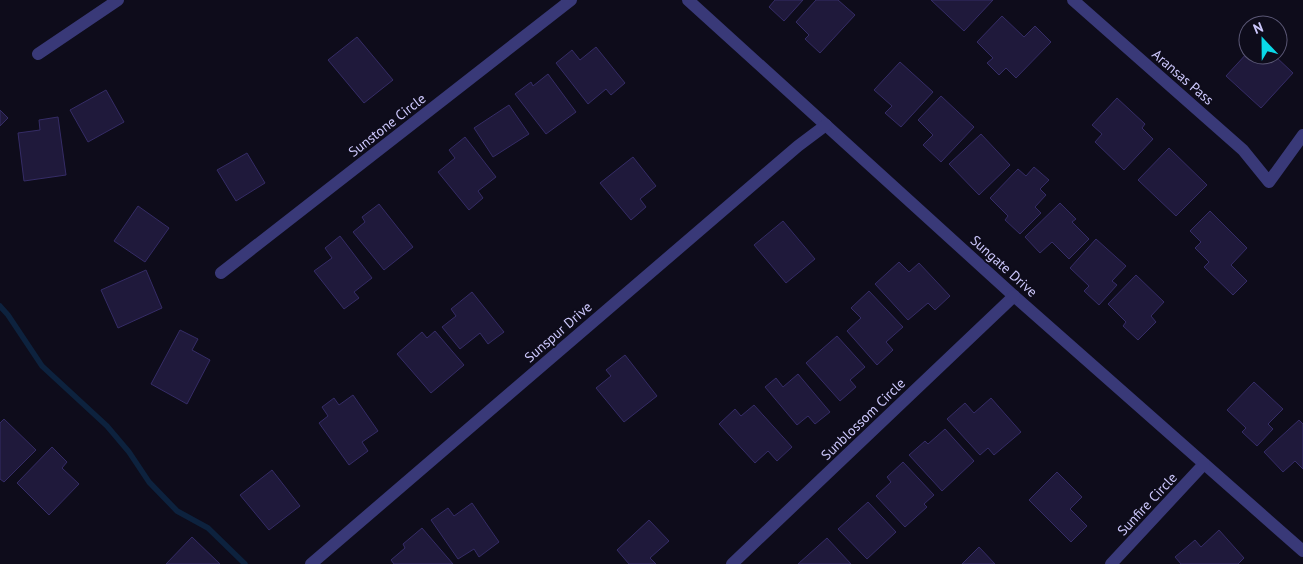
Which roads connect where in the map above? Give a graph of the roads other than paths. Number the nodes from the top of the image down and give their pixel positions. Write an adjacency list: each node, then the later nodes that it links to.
1 (118, 0): 5 (street)
2 (571, 0): 8 (street, Sunstone Circle)
3 (688, 0): 6 (street, Sungate Drive)
4 (1072, 0): 7 (street, Aransas Pass)
5 (38, 54)
6 (826, 125): 9 (street, Sungate Drive); 12 (street, Sunspur Drive)
7 (1303, 135)
8 (221, 273)
9 (1014, 296): 10 (street, Sungate Drive); 13 (street, Sunblossom Circle)
10 (1204, 464): 11 (street, Sungate Drive); 14 (street, Sunfire Circle)
11 (1303, 551)
12 (311, 564)
13 (732, 564)
14 (1111, 564)

